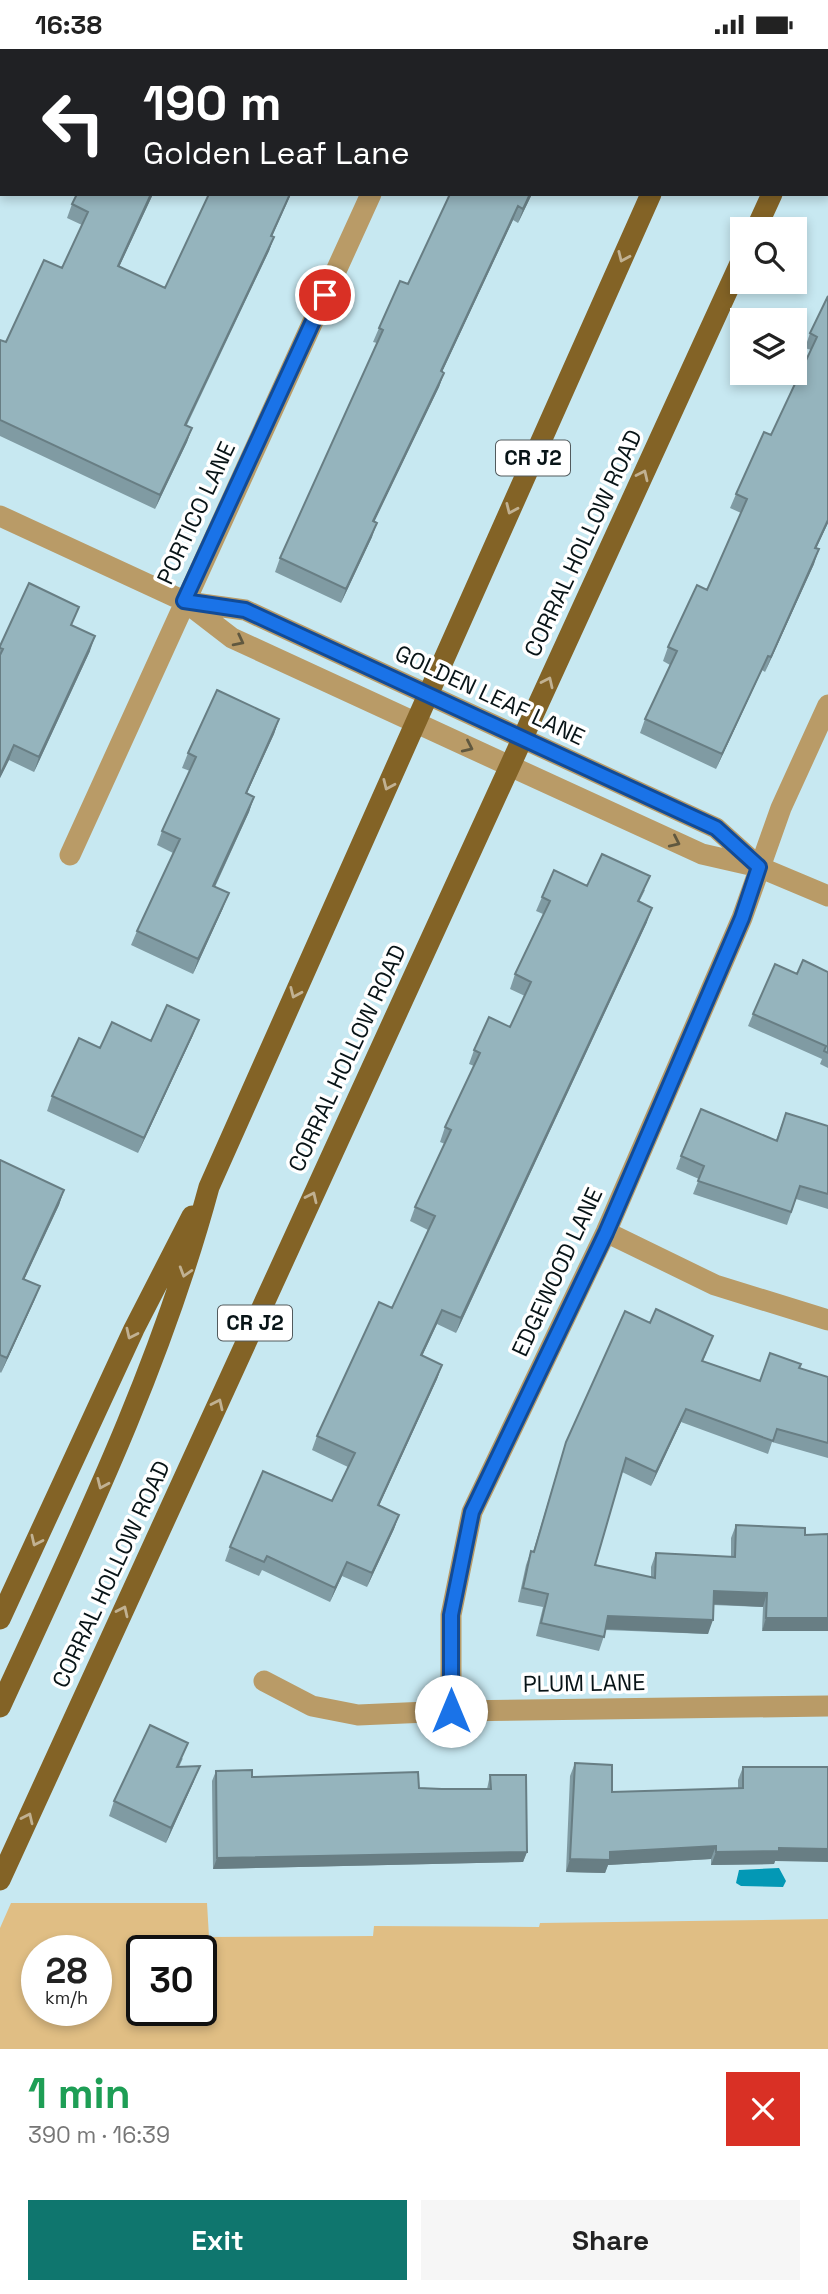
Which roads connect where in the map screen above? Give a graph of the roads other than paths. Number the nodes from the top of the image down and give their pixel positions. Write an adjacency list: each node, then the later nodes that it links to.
1 (370, 196): 7 (street, PORTICO LANE)
2 (650, 196): 8 (main road, CORRAL HOLLOW ROAD / CR J2, one-way to 8)
3 (771, 196): 4 (main road)
4 (761, 217)
5 (730, 285): 11 (main road, CORRAL HOLLOW ROAD / CR J2, one-way to 5)
6 (0, 516): 7 (street, GOLDEN LEAF LANE)
7 (184, 601): 8 (street, GOLDEN LEAF LANE); 10 (street, GOLDEN LEAF LANE, one-way to 10); 13 (street, PORTICO LANE)
8 (428, 694): 10 (main road, CORRAL HOLLOW ROAD / CR J2); 11 (street, GOLDEN LEAF LANE)
9 (828, 705): 14 (street, EDGEWOOD LANE)
10 (415, 723): 12 (street, GOLDEN LEAF LANE, one-way to 12); 16 (main road, CORRAL HOLLOW ROAD / CR J2, one-way to 16)
11 (522, 739): 12 (main road, CORRAL HOLLOW ROAD / CR J2); 14 (street, GOLDEN LEAF LANE)
12 (510, 766): 14 (street, GOLDEN LEAF LANE, one-way to 14); 24 (main road, CORRAL HOLLOW ROAD / CR J2, one-way to 12)
13 (70, 855)
14 (759, 867): 15 (street, GOLDEN LEAF LANE); 17 (street, EDGEWOOD LANE)
15 (828, 896)
16 (209, 1187): 19 (main road, one-way to 19); 22 (main road, CORRAL HOLLOW ROAD / CR J2, one-way to 22)
17 (606, 1233): 18 (street); 23 (street, EDGEWOOD LANE)
18 (828, 1319)
19 (0, 1619)
20 (264, 1681): 23 (street, PLUM LANE)
21 (828, 1706): 23 (street, PLUM LANE)
22 (0, 1707)
23 (451, 1711)
24 (0, 1880)

